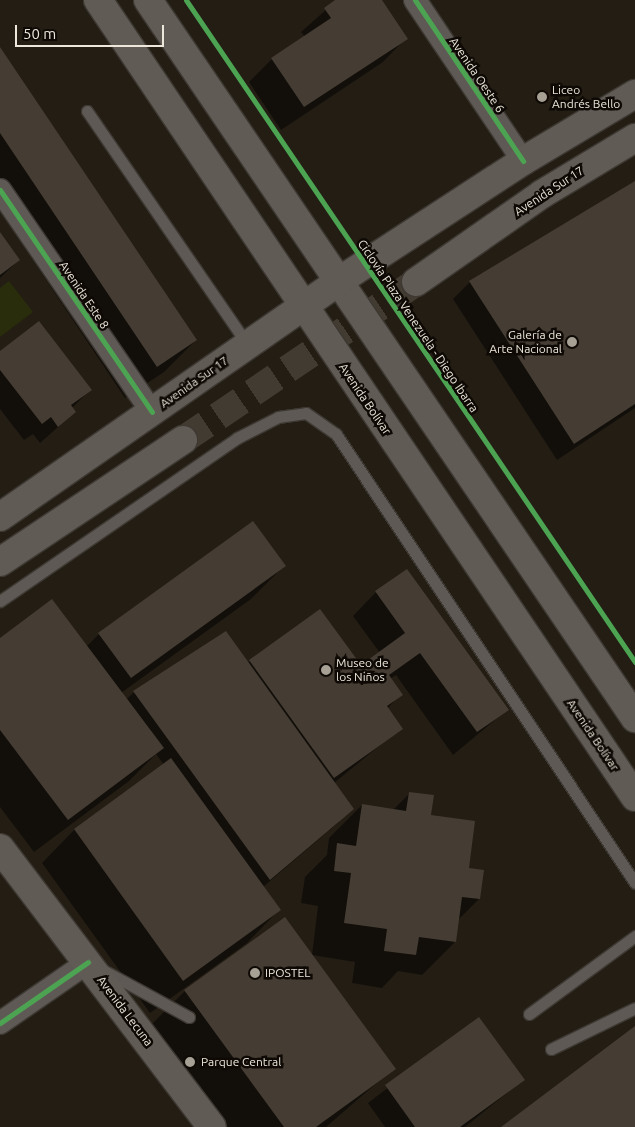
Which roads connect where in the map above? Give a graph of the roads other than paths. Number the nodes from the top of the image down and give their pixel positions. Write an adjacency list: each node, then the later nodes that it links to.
1 (98, 0): 11 (main road, Avenida Bolívar)
2 (148, 0): 9 (main road)
3 (415, 0): 7 (street, Avenida Oeste 6)
4 (635, 94): 7 (main road, Avenida Sur 17)
5 (87, 111): 12 (lane)
6 (635, 138): 10 (main road, Avenida Sur 17)
7 (523, 161): 9 (main road, Avenida Sur 17)
8 (0, 190): 13 (street, Avenida Este 8)
9 (339, 281): 11 (main road, Avenida Sur 17); 18 (main road)
10 (416, 282)
11 (303, 306): 12 (main road, Avenida Sur 17); 19 (main road, Avenida Bolívar)
12 (248, 345): 13 (main road, Avenida Sur 17)
13 (152, 412): 15 (main road, Avenida Sur 17)
14 (182, 440): 16 (main road)
15 (0, 517)
16 (0, 562)
17 (0, 601): 21 (lane)
18 (635, 718)
19 (635, 797)
20 (0, 848): 23 (main road, Avenida Lecuna)
21 (635, 883)
22 (635, 936): 25 (lane)
23 (88, 962): 26 (lane); 27 (street); 29 (main road, Avenida Lecuna)
24 (635, 1008): 28 (lane)
25 (528, 1014)
26 (189, 1017)
27 (0, 1023)
28 (551, 1049)
29 (212, 1127)

